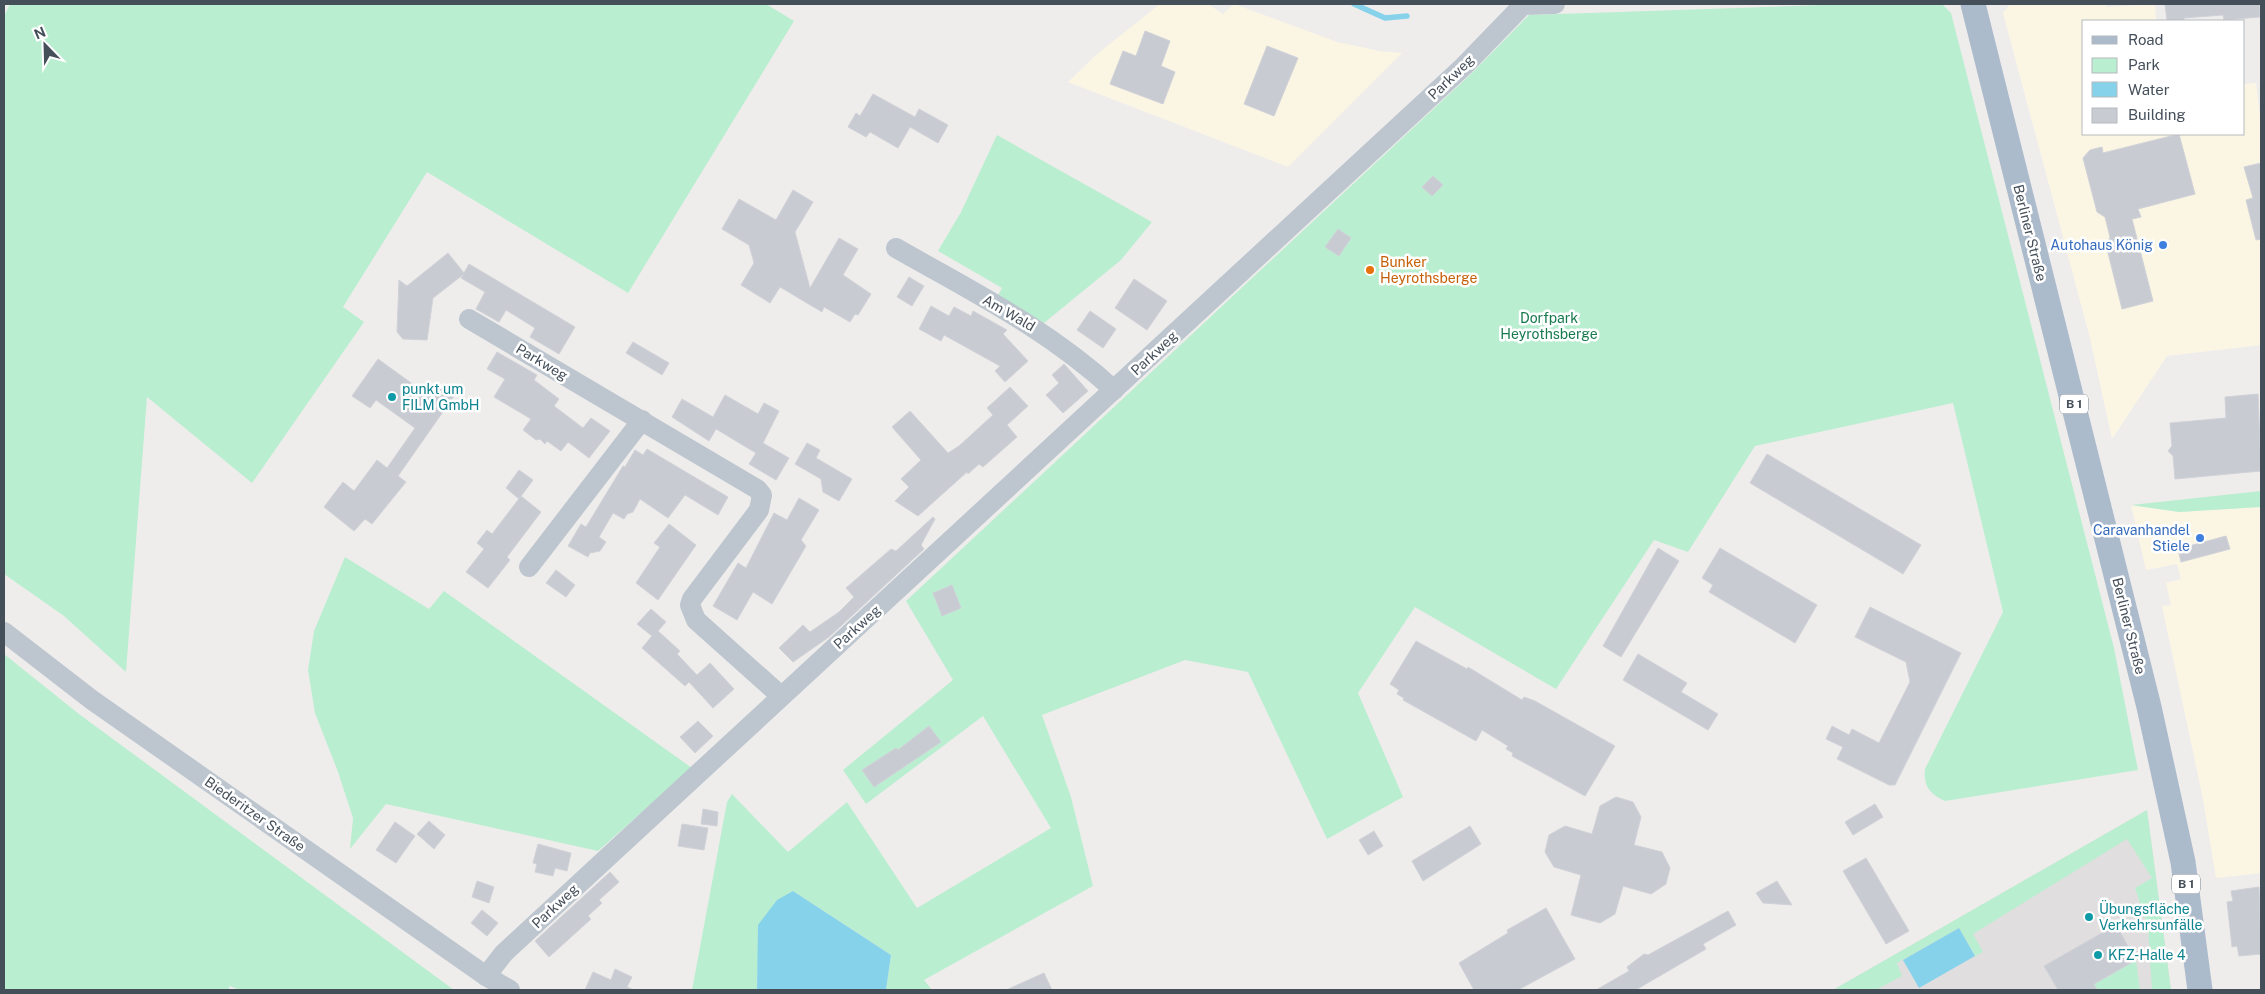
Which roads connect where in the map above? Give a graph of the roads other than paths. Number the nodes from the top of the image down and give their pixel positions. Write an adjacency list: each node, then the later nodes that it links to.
1 (1555, 4): 5 (street, Parkweg)
2 (1973, 4): 12 (main road, Berliner Straße / B 1)
3 (896, 248): 5 (street, Am Wald)
4 (469, 318): 6 (street, Parkweg)
5 (1114, 390): 9 (street, Parkweg)
6 (642, 420): 7 (street); 9 (street, Parkweg)
7 (529, 567)
8 (4, 632): 10 (street, Biederitzer Straße)
9 (781, 696): 10 (street, Parkweg)
10 (486, 976): 11 (street, Biederitzer Straße)
11 (510, 990)
12 (2200, 990)

